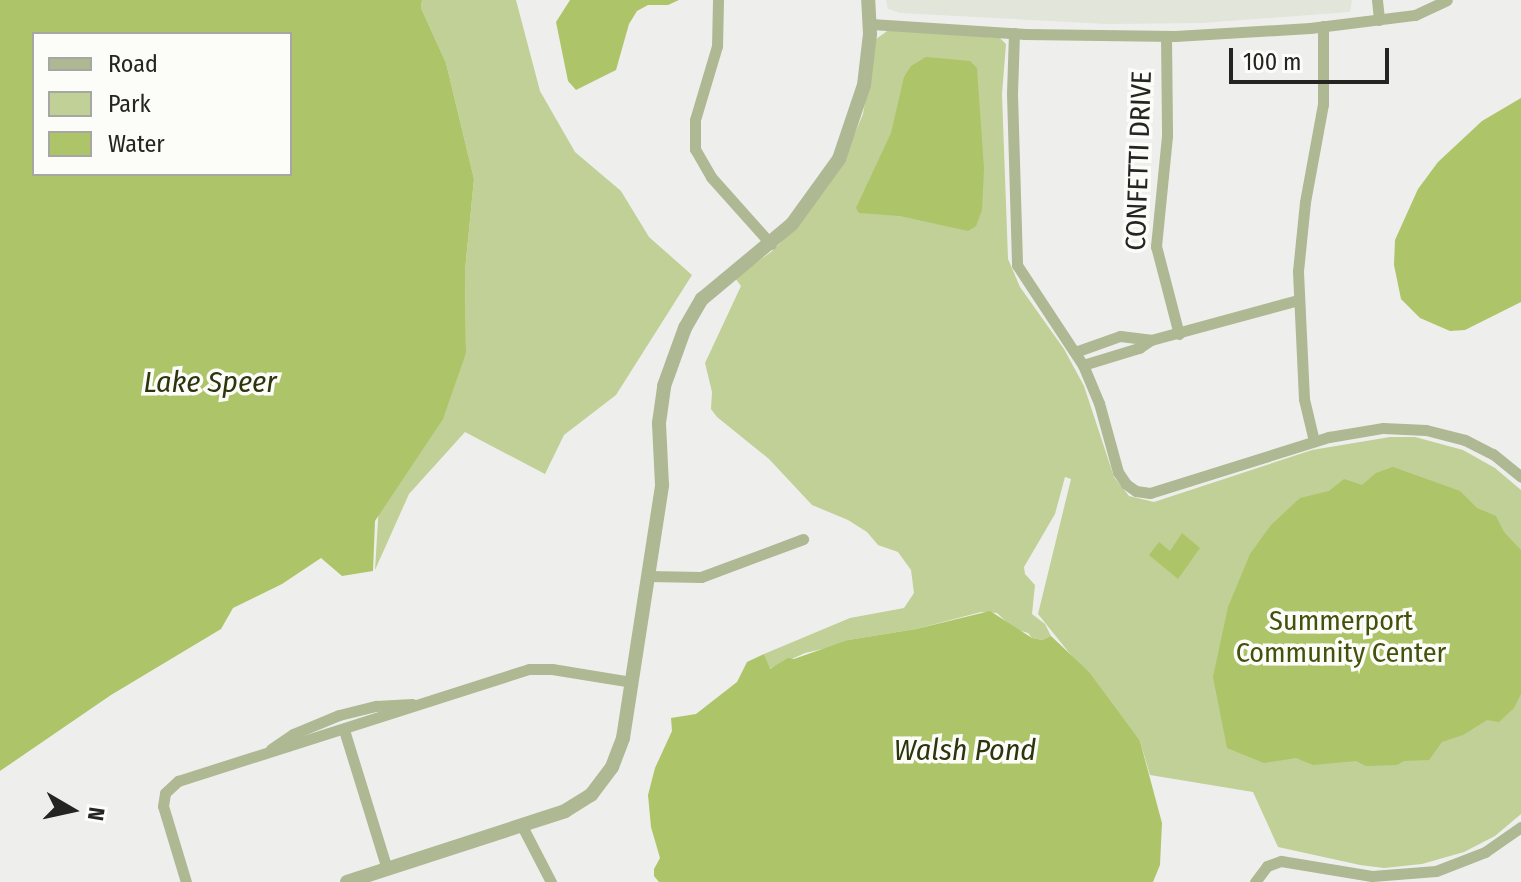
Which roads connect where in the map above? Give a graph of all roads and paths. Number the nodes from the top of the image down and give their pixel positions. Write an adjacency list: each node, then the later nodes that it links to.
1 (718, 0): 10 (street)
2 (868, 0): 6 (street)
3 (1377, 0): 5 (street)
4 (1447, 0): 5 (street)
5 (1379, 20): 7 (street)
6 (871, 24): 8 (street); 10 (street)
7 (1323, 26): 9 (street); 11 (street)
8 (1014, 33): 9 (street); 14 (street)
9 (1166, 36): 12 (street, CONFETTI DRIVE)
10 (771, 244): 19 (street)
11 (1298, 300): 12 (street); 16 (street)
12 (1179, 334): 13 (street)
13 (1151, 340): 14 (street); 15 (street)
14 (1075, 352): 15 (street)
15 (1083, 365): 16 (street)
16 (1314, 441): 17 (street)
17 (1521, 477)
18 (803, 539): 19 (street)
19 (648, 576): 20 (street)
20 (631, 682): 21 (street); 24 (street)
21 (418, 704): 22 (street); 23 (street)
22 (344, 730): 23 (street); 26 (street)
23 (267, 752): 27 (street)
24 (522, 826): 26 (street); 29 (street)
25 (1521, 827): 30 (street)
26 (388, 876): 28 (street)
27 (186, 882)
28 (347, 882)
29 (551, 882)
30 (1255, 882)

